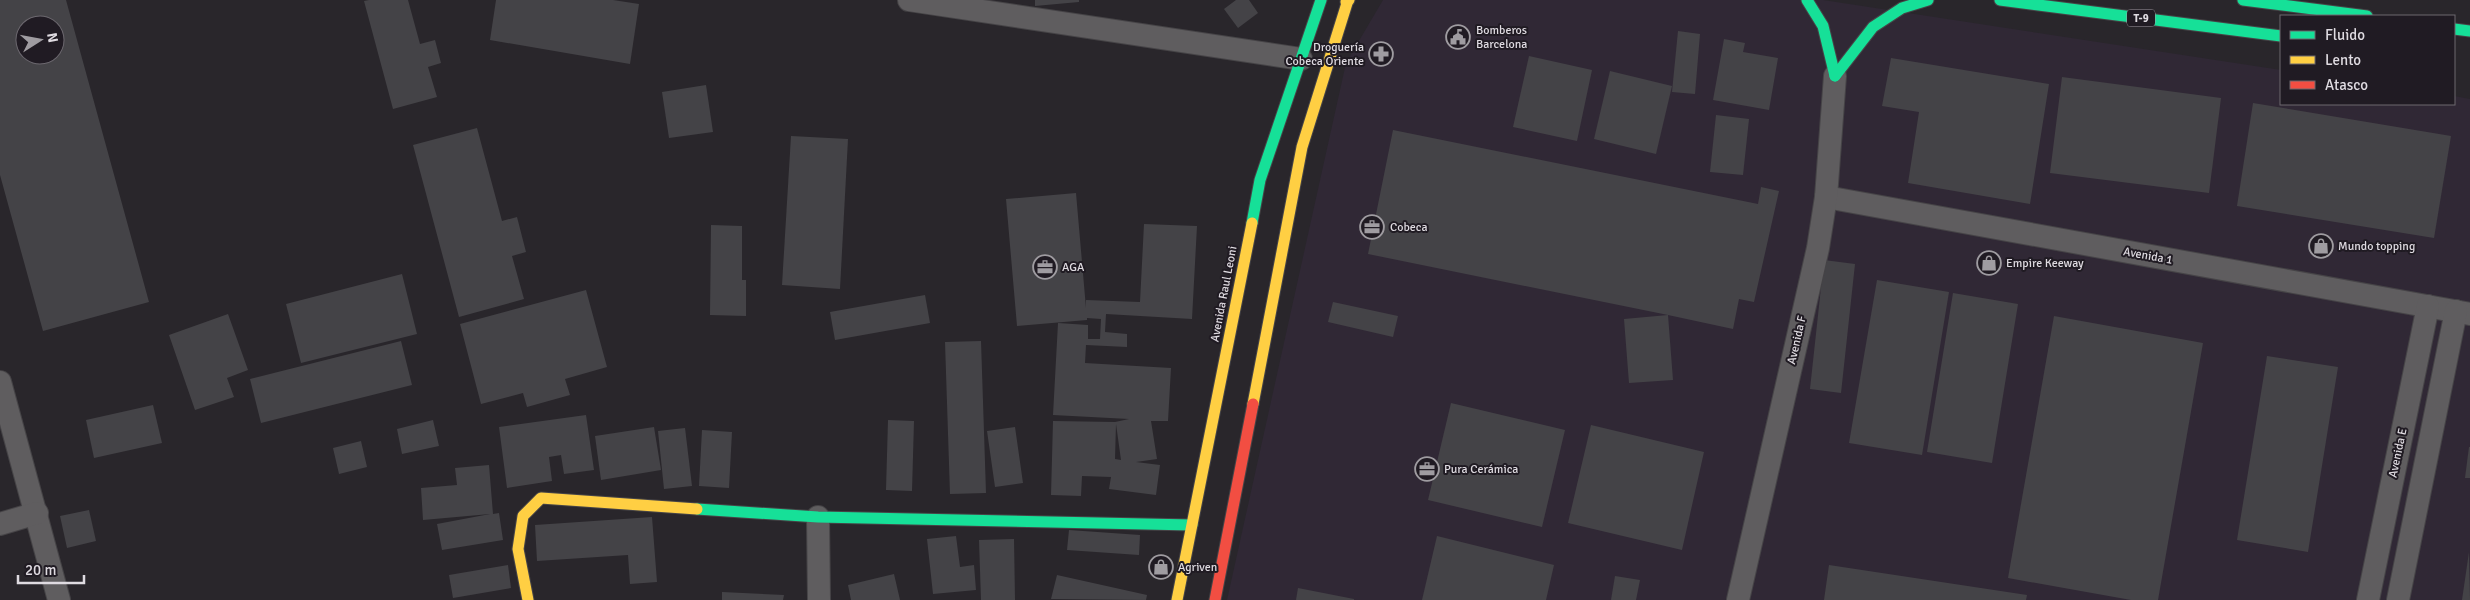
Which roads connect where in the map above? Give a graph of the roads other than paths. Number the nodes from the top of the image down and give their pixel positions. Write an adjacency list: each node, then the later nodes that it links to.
1 (909, 0): 12 (street)
2 (1321, 0): 12 (main road, Avenida Raul Leoni)
3 (1807, 0): 13 (main road)
4 (1928, 0): 13 (main road)
5 (2000, 0): 11 (main road, T-9)
6 (2243, 0): 8 (main road)
7 (1348, 1): 26 (main road)
8 (2360, 15)
9 (2455, 29): 10 (main road)
10 (2470, 32)
11 (2280, 36)
12 (1302, 58): 21 (main road, Avenida Raul Leoni)
13 (1835, 76): 14 (street, Avenida F)
14 (1826, 197): 15 (street, Avenida 1); 27 (street, Avenida F)
15 (2428, 306): 16 (street, Avenida 1); 28 (street, Avenida E)
16 (2463, 312): 29 (street)
17 (0, 382): 18 (street)
18 (36, 513): 20 (street); 22 (street)
19 (818, 517): 21 (main road); 23 (main road); 24 (street)
20 (0, 524)
21 (1192, 526): 25 (main road, Avenida Raul Leoni)
22 (58, 600)
23 (528, 600)
24 (819, 600)
25 (1177, 600)
26 (1215, 600)
27 (1738, 600)
28 (2368, 600)
29 (2398, 600)

